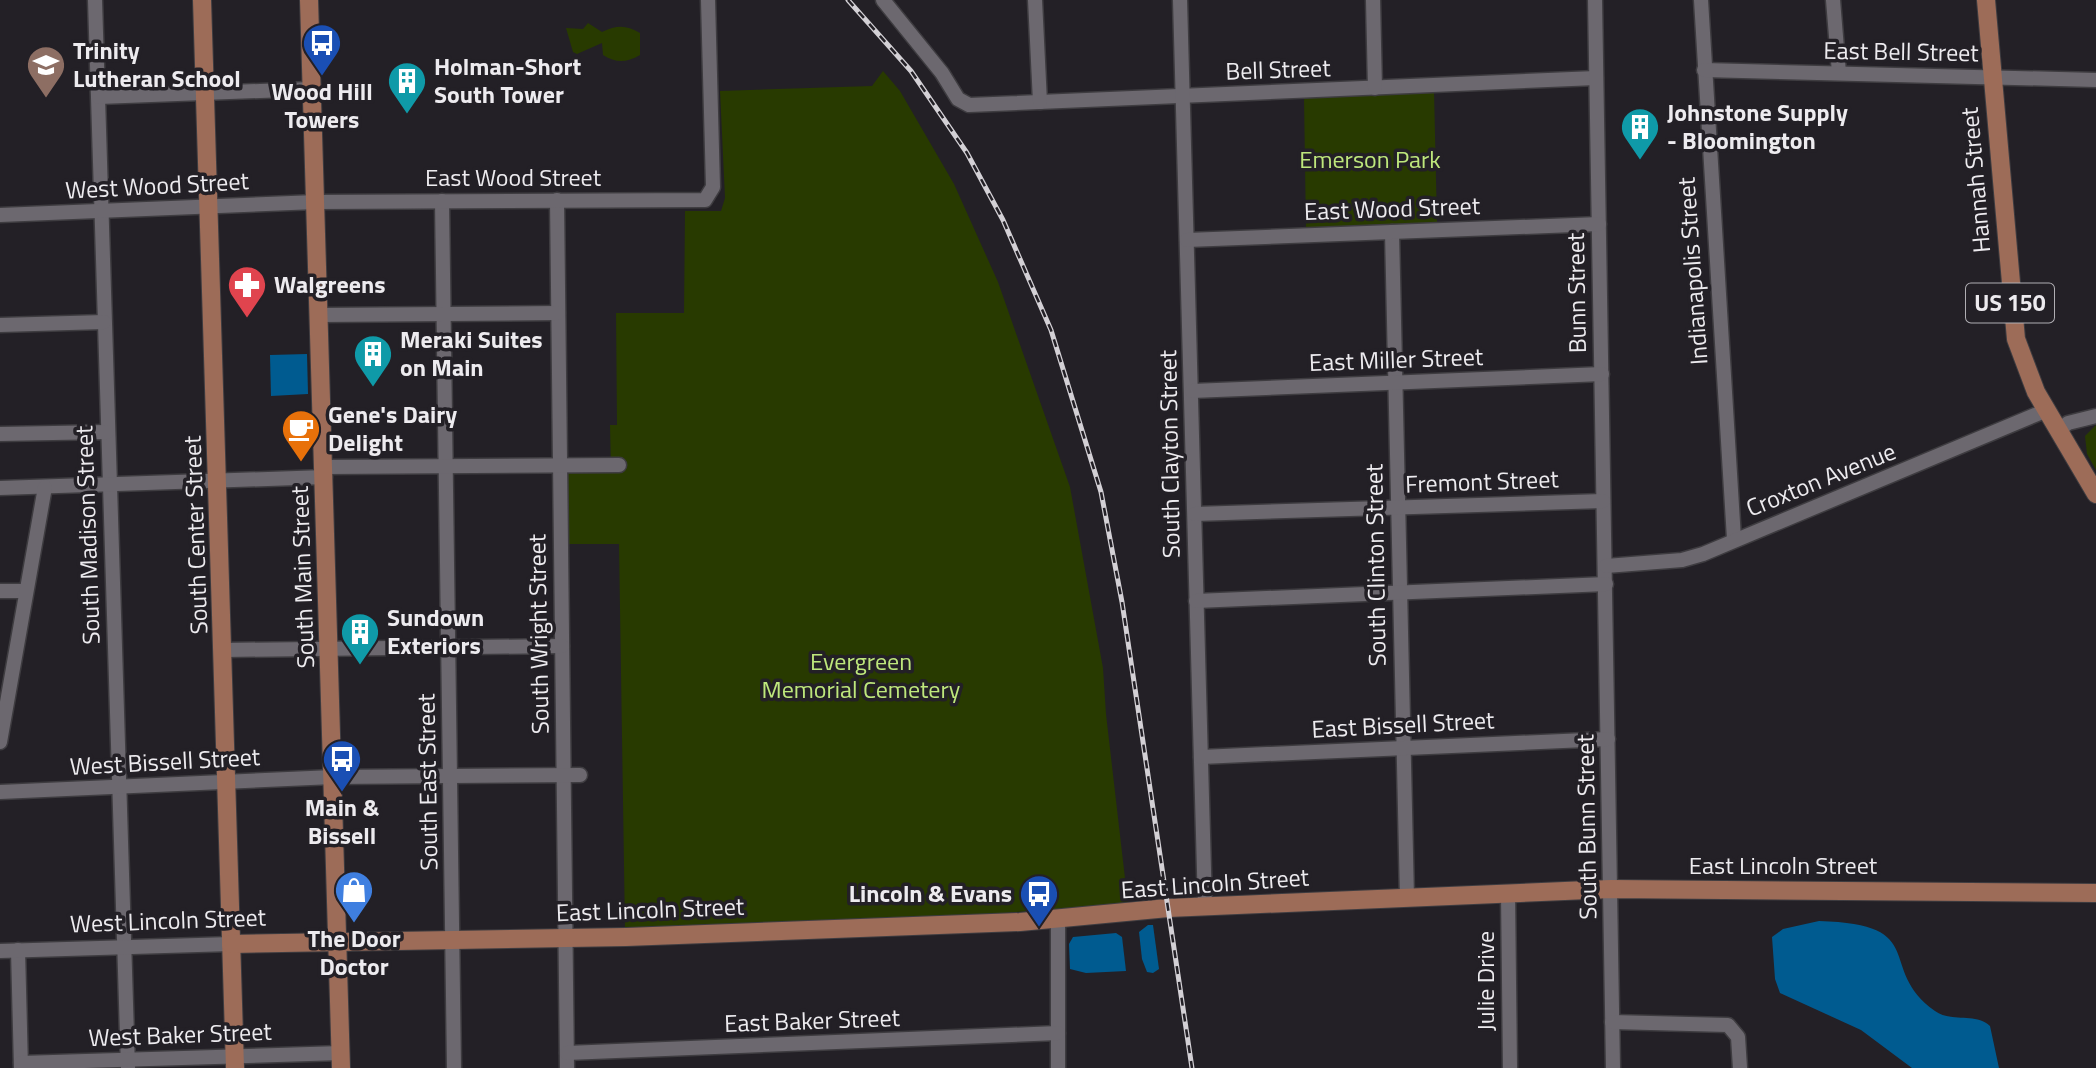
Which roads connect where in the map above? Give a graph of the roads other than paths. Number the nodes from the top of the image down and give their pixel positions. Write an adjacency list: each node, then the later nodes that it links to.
1 (95, 0): 21 (street, South Madison Street)
2 (202, 0): 20 (main road, South Center Street)
3 (309, 0): 19 (main road, South Main Street)
4 (708, 0): 24 (street, East Wood Street)
5 (883, 0): 23 (street, Bell Street)
6 (1035, 0): 23 (street)
7 (1180, 0): 22 (street, South Clayton Street)
8 (1373, 0): 18 (street)
9 (1595, 0): 16 (street, Bunn Street)
10 (1701, 0): 13 (street, Indianapolis Street)
11 (1833, 0): 14 (street)
12 (1986, 0): 15 (main road, Hannah Street / US 150)
13 (1704, 70): 14 (street, East Bell Street); 58 (street, Indianapolis Street)
14 (1839, 73): 15 (street, East Bell Street)
15 (1992, 77): 17 (street, East Bell Street); 41 (main road, Hannah Street / US 150)
16 (1596, 78): 18 (street, Bell Street); 30 (street, Bunn Street)
17 (2096, 80)
18 (1375, 88): 22 (street, Bell Street)
19 (311, 89): 20 (street); 26 (main road, South Main Street)
20 (205, 93): 21 (street); 27 (main road, South Center Street)
21 (99, 97): 28 (street, South Madison Street)
22 (1183, 97): 23 (street, Bell Street); 32 (street, South Clayton Street)
23 (1040, 102)
24 (557, 200): 25 (street, East Wood Street); 33 (street, South Wright Street)
25 (442, 201): 26 (street, East Wood Street); 34 (street, South East Street)
26 (316, 202): 27 (street, West Wood Street); 35 (main road, South Main Street)
27 (209, 206): 28 (street, West Wood Street); 50 (main road, South Center Street)
28 (100, 212): 29 (street, West Wood Street); 36 (street, South Madison Street)
29 (0, 215)
30 (1599, 224): 31 (street, East Wood Street); 38 (street, Bunn Street)
31 (1392, 232): 32 (street, East Wood Street); 39 (street, South Clinton Street)
32 (1187, 240): 40 (street, South Clayton Street)
33 (558, 313): 34 (street); 46 (street, South Wright Street)
34 (444, 314): 35 (street); 48 (street, South East Street)
35 (320, 315): 49 (main road, South Main Street)
36 (104, 321): 37 (street); 44 (street, South Madison Street)
37 (0, 325)
38 (1602, 374): 39 (street, East Miller Street); 55 (street, Bunn Street)
39 (1395, 383): 40 (street, East Miller Street); 56 (street, South Clinton Street)
40 (1192, 391): 57 (street, South Clayton Street)
41 (2046, 410): 43 (main road, Hannah Street / US 150); 58 (street, Croxton Avenue)
42 (2096, 416): 43 (street)
43 (2059, 430): 54 (main road, US 150)
44 (107, 432): 45 (street); 51 (street, South Madison Street)
45 (0, 434)
46 (559, 465): 47 (street); 48 (street); 65 (street, South Wright Street)
47 (619, 465)
48 (446, 466): 49 (street); 67 (street, South East Street)
49 (325, 472): 50 (street); 66 (main road, South Main Street)
50 (219, 481): 51 (street); 68 (main road, South Center Street)
51 (109, 485): 52 (street); 78 (street, South Madison Street)
52 (45, 487): 53 (street); 62 (street)
53 (0, 488)
54 (2096, 494)
55 (1603, 500): 56 (street, Fremont Street); 59 (street, Bunn Street)
56 (1397, 509): 57 (street, Fremont Street); 63 (street, South Clinton Street)
57 (1195, 514): 64 (street, South Clayton Street)
58 (1734, 539): 59 (street, Croxton Avenue)
59 (1605, 566): 60 (street, Bunn Street)
60 (1606, 584): 63 (street); 69 (street, South Bunn Street)
61 (0, 591): 62 (street)
62 (25, 591): 70 (street)
63 (1399, 593): 64 (street); 71 (street, South Clinton Street)
64 (1196, 601): 72 (street, South Clayton Street)
65 (562, 646): 67 (street); 73 (street, South Wright Street)
66 (330, 647): 67 (street); 68 (street); 76 (main road, South Main Street)
67 (448, 647): 75 (street, South East Street)
68 (224, 650): 77 (main road, South Center Street)
69 (1608, 739): 71 (street, East Bissell Street); 80 (street, South Bunn Street)
70 (0, 742)
71 (1404, 748): 72 (street, East Bissell Street); 83 (street, South Clinton Street)
72 (1201, 757): 84 (street, South Clayton Street)
73 (563, 775): 74 (street); 75 (street); 86 (street, South Wright Street)
74 (580, 775)
75 (450, 776): 76 (street); 87 (street, South East Street)
76 (333, 777): 77 (street, West Bissell Street); 88 (main road, South Main Street)
77 (227, 782): 78 (street, West Bissell Street); 89 (main road, South Center Street)
78 (120, 787): 79 (street, West Bissell Street); 90 (street, South Madison Street)
79 (0, 792)
80 (1611, 889): 81 (main road, East Lincoln Street); 82 (main road, East Lincoln Street); 93 (street, South Bunn Street)
81 (2096, 892)
82 (1508, 894): 83 (main road, East Lincoln Street); 102 (street, Julie Drive)
83 (1407, 898): 84 (main road, East Lincoln Street)
84 (1205, 907): 85 (main road, East Lincoln Street)
85 (1058, 919): 86 (main road, East Lincoln Street); 94 (street)
86 (564, 938): 87 (main road, East Lincoln Street); 96 (street, South Wright Street)
87 (453, 939): 88 (main road, East Lincoln Street); 100 (street, South East Street)
88 (337, 941): 89 (main road, West Lincoln Street); 95 (main road, South Main Street)
89 (231, 944): 90 (street, West Lincoln Street); 97 (main road, South Center Street)
90 (125, 947): 91 (street, West Lincoln Street); 98 (street, South Madison Street)
91 (18, 950): 92 (street, West Lincoln Street); 99 (street)
92 (0, 951)
93 (1612, 1022): 103 (street, South Bunn Street); 104 (street)
94 (1058, 1033): 96 (street, East Baker Street); 101 (street)
95 (341, 1060): 97 (street, West Baker Street)
96 (567, 1061)
97 (235, 1062): 98 (street, West Baker Street)
98 (128, 1064): 99 (street, West Baker Street)
99 (21, 1065)
100 (454, 1068)
101 (1058, 1068)
102 (1510, 1068)
103 (1613, 1068)
104 (1740, 1068)

